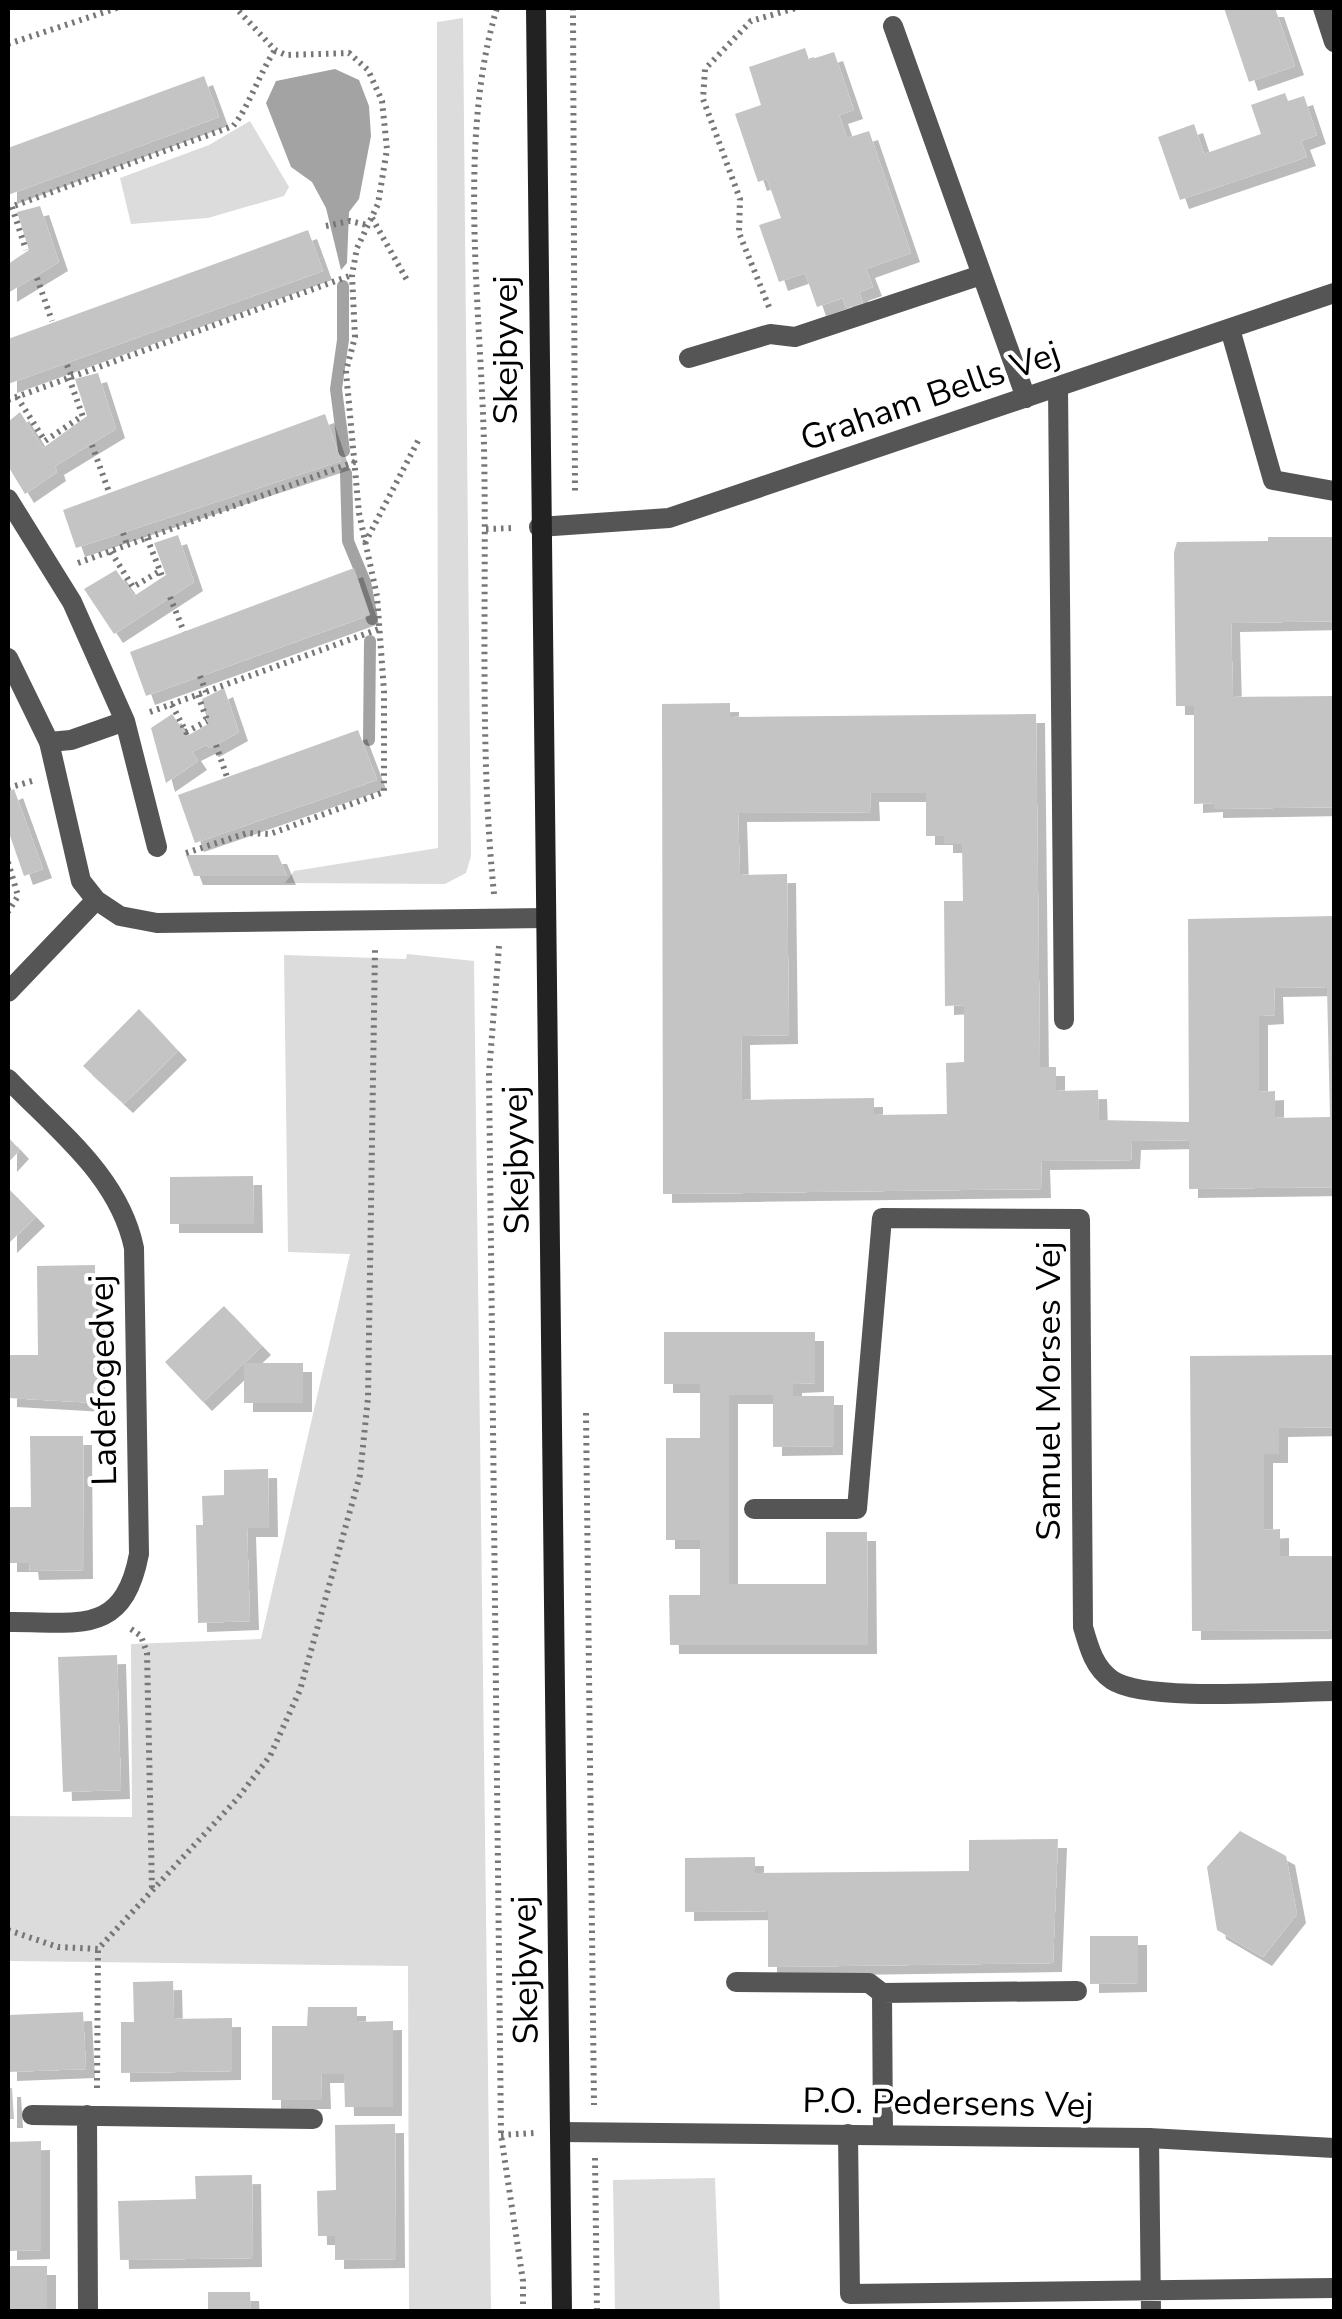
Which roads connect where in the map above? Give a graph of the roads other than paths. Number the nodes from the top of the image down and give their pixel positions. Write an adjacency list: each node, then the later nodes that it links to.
1 (536, 8): 13 (street, Skejbyvej)
2 (1322, 8): 4 (street)
3 (893, 26): 5 (street)
4 (1334, 42)
5 (982, 275): 8 (street); 10 (street)
6 (1334, 293): 7 (street, Graham Bells Vej)
7 (1230, 329): 9 (street, Graham Bells Vej); 11 (street)
8 (689, 358)
9 (1058, 387): 10 (street, Graham Bells Vej); 21 (street)
10 (1026, 398): 13 (street, Graham Bells Vej)
11 (1334, 491)
12 (8, 499): 15 (street)
13 (539, 527): 19 (street, Skejbyvej)
14 (8, 658): 16 (street)
15 (125, 721): 16 (street); 17 (street)
16 (49, 742): 18 (street)
17 (157, 846)
18 (96, 900): 19 (street); 20 (street)
19 (545, 918): 32 (street, Skejbyvej)
20 (8, 992)
21 (1064, 1020)
22 (8, 1079): 24 (street, Ladefogedvej)
23 (754, 1510): 25 (street, Samuel Morses Vej)
24 (8, 1622)
25 (1334, 1691)
26 (736, 1982): 28 (street)
27 (1077, 1991): 28 (street)
28 (882, 1993): 34 (street)
29 (32, 2115): 30 (street)
30 (92, 2116): 31 (street); 40 (street)
31 (312, 2119)
32 (560, 2132): 33 (street, P.O. Pedersens Vej); 41 (street, Skejbyvej)
33 (848, 2134): 34 (street, P.O. Pedersens Vej); 39 (street)
34 (882, 2134): 35 (street, P.O. Pedersens Vej)
35 (1149, 2138): 36 (street, P.O. Pedersens Vej); 39 (street)
36 (1334, 2148)
37 (1334, 2288): 38 (street)
38 (1237, 2289): 39 (street); 42 (street)
39 (1151, 2301)
40 (88, 2312)
41 (562, 2312)
42 (1237, 2312)

